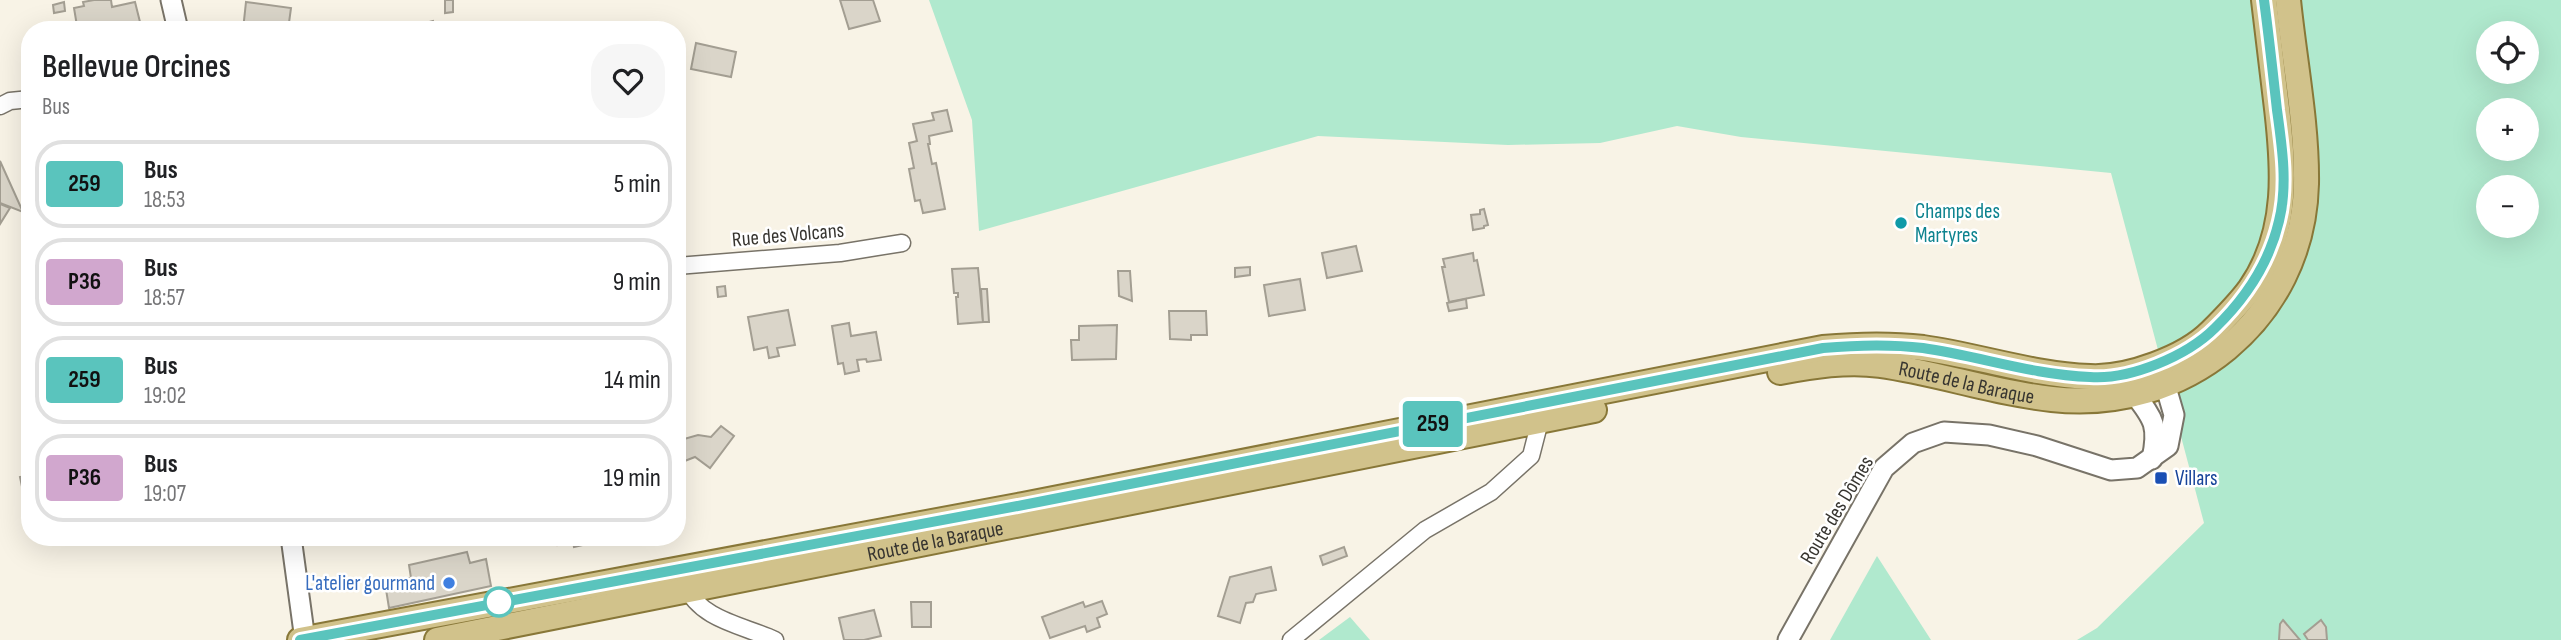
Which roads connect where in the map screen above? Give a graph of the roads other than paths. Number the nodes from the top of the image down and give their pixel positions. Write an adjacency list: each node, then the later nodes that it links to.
1 (171, 0): 4 (street)
2 (2264, 0): 7 (main road)
3 (2288, 0): 7 (main road)
4 (176, 21)
5 (21, 100): 6 (street)
6 (0, 106)
7 (2293, 144): 8 (main road, Route de la Baraque); 11 (main road, Route de la Baraque)
8 (2280, 220): 11 (street, Route de la Baraque); 12 (main road, Route de la Baraque)
9 (902, 243): 10 (street, Rue des Volcans)
10 (686, 265)
11 (2165, 381): 12 (main road, Route de la Baraque); 14 (street)
12 (2132, 384): 13 (main road, Route de la Baraque); 14 (street)
13 (1538, 412): 16 (main road, Route de la Baraque); 20 (street)
14 (2152, 459): 21 (street, Route des Dômes)
15 (292, 546): 17 (street)
16 (683, 580): 17 (main road, Route de la Baraque); 18 (main road, Route de la Baraque); 19 (street)
17 (303, 640)
18 (438, 640)
19 (775, 640)
20 (1291, 640)
21 (1788, 640)

